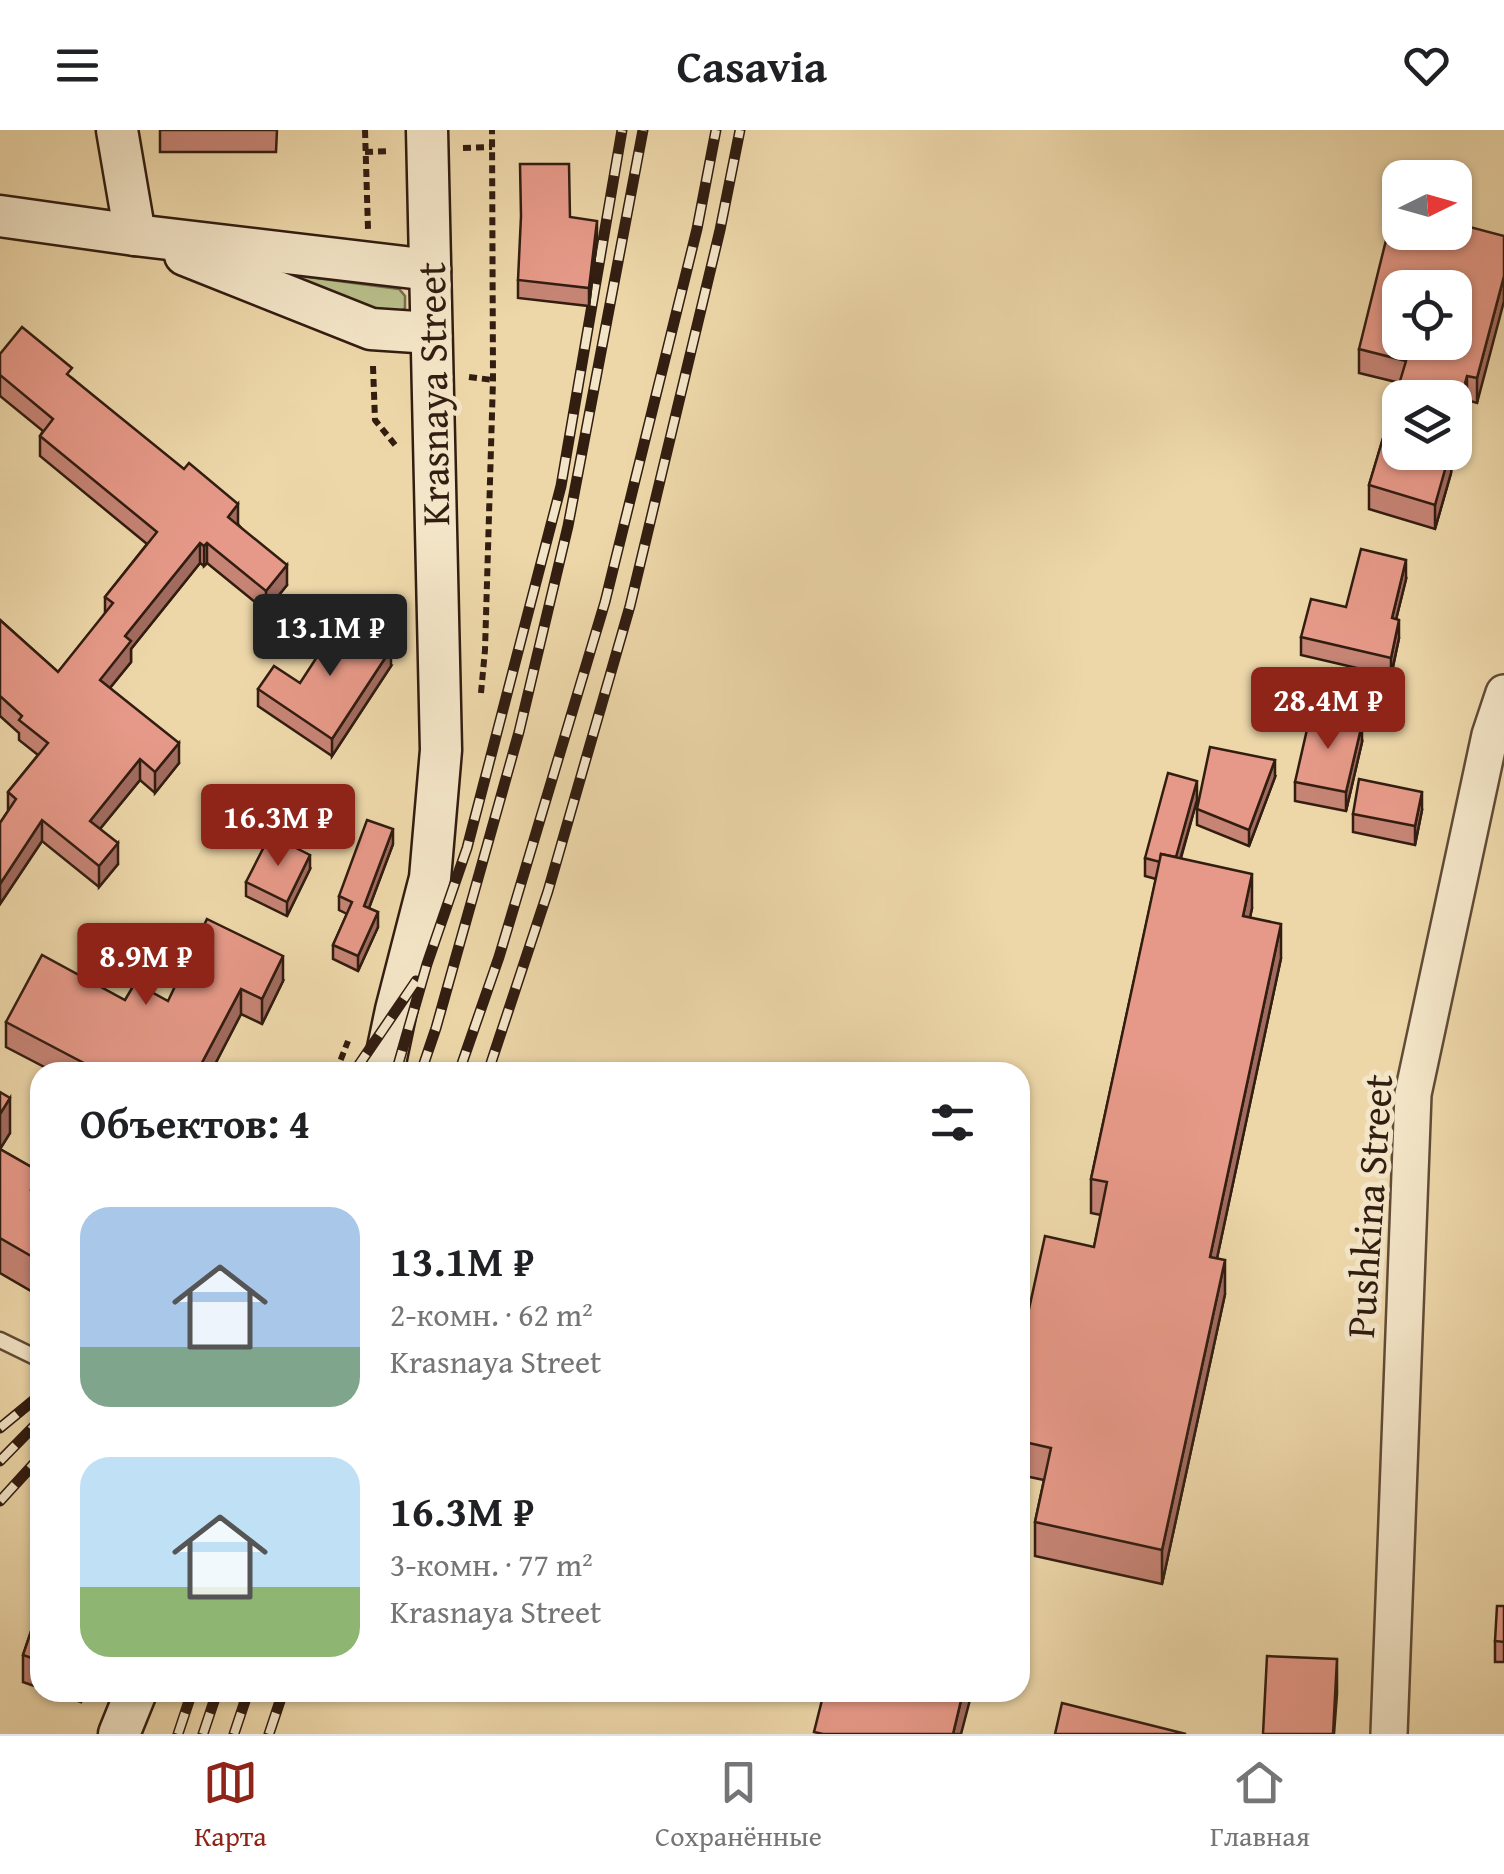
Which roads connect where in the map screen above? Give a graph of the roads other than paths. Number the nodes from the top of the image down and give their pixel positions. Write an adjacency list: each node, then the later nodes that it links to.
1 (118, 130): 4 (main road)
2 (426, 130): 5 (main road, Krasnaya Street)
3 (0, 216): 4 (main road)
4 (135, 236): 5 (main road); 6 (main road)
5 (430, 270): 6 (main road, Krasnaya Street)
6 (431, 332): 8 (main road, Krasnaya Street)
7 (1504, 694): 13 (street, Pushkina Street)
8 (385, 1062)
9 (0, 1340): 10 (lane)
10 (30, 1355)
11 (132, 1702): 12 (main road)
12 (119, 1734)
13 (1389, 1734)

